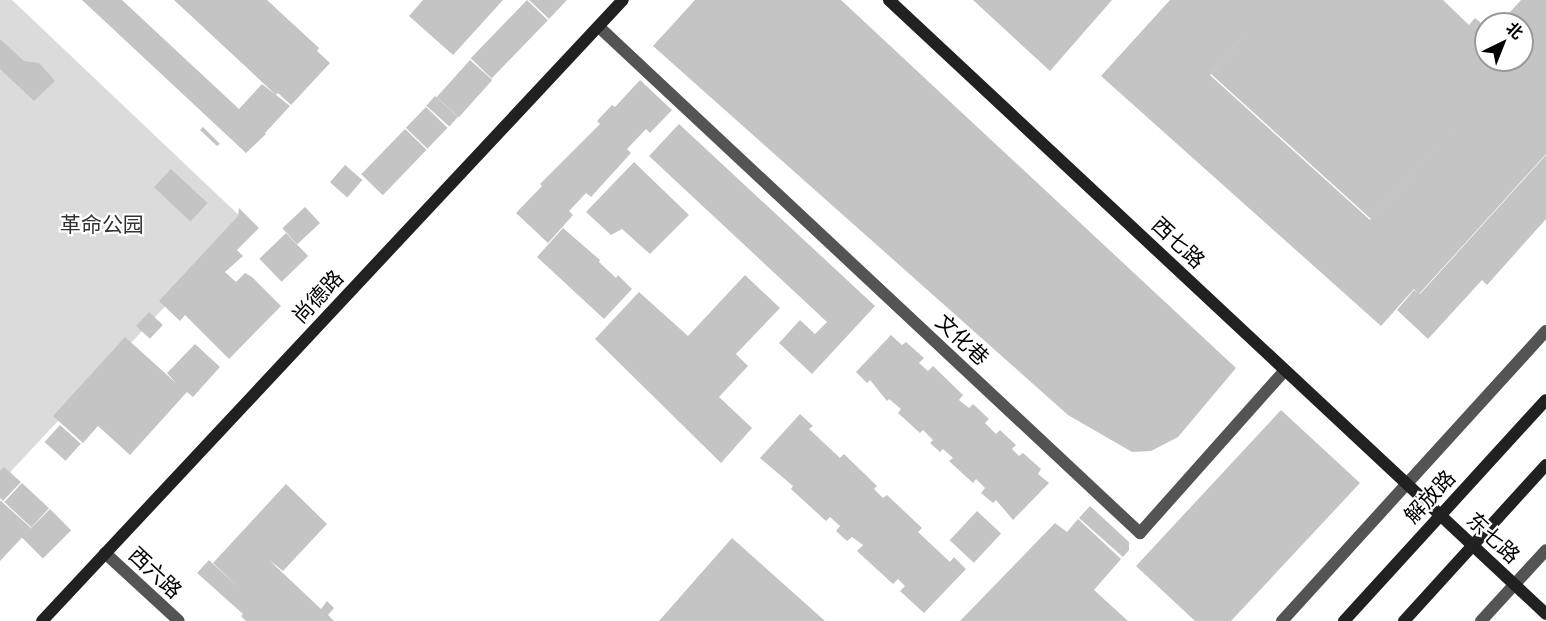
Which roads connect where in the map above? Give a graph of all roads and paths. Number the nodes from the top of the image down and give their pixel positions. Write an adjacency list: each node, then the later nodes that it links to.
1 (623, 0): 3 (street, 尚德路)
2 (889, 0): 5 (street, 西七路)
3 (598, 27): 5 (street, 文化巷); 12 (street, 尚德路)
4 (1546, 331): 8 (street)
5 (1285, 370): 8 (street, 西七路)
6 (1546, 400): 9 (street, 解放路)
7 (1546, 465): 10 (street)
8 (1406, 484): 9 (street, 西七路); 17 (street)
9 (1439, 515): 10 (street, 东七路); 18 (street, 解放路)
10 (1472, 545): 13 (street, 东七路); 19 (street)
11 (1546, 550): 13 (street)
12 (105, 553): 15 (street, 尚德路); 16 (street, 西六路)
13 (1515, 584): 14 (street, 东七路); 20 (street)
14 (1546, 614)
15 (42, 621)
16 (179, 621)
17 (1282, 621)
18 (1344, 621)
19 (1404, 621)
20 (1481, 621)

